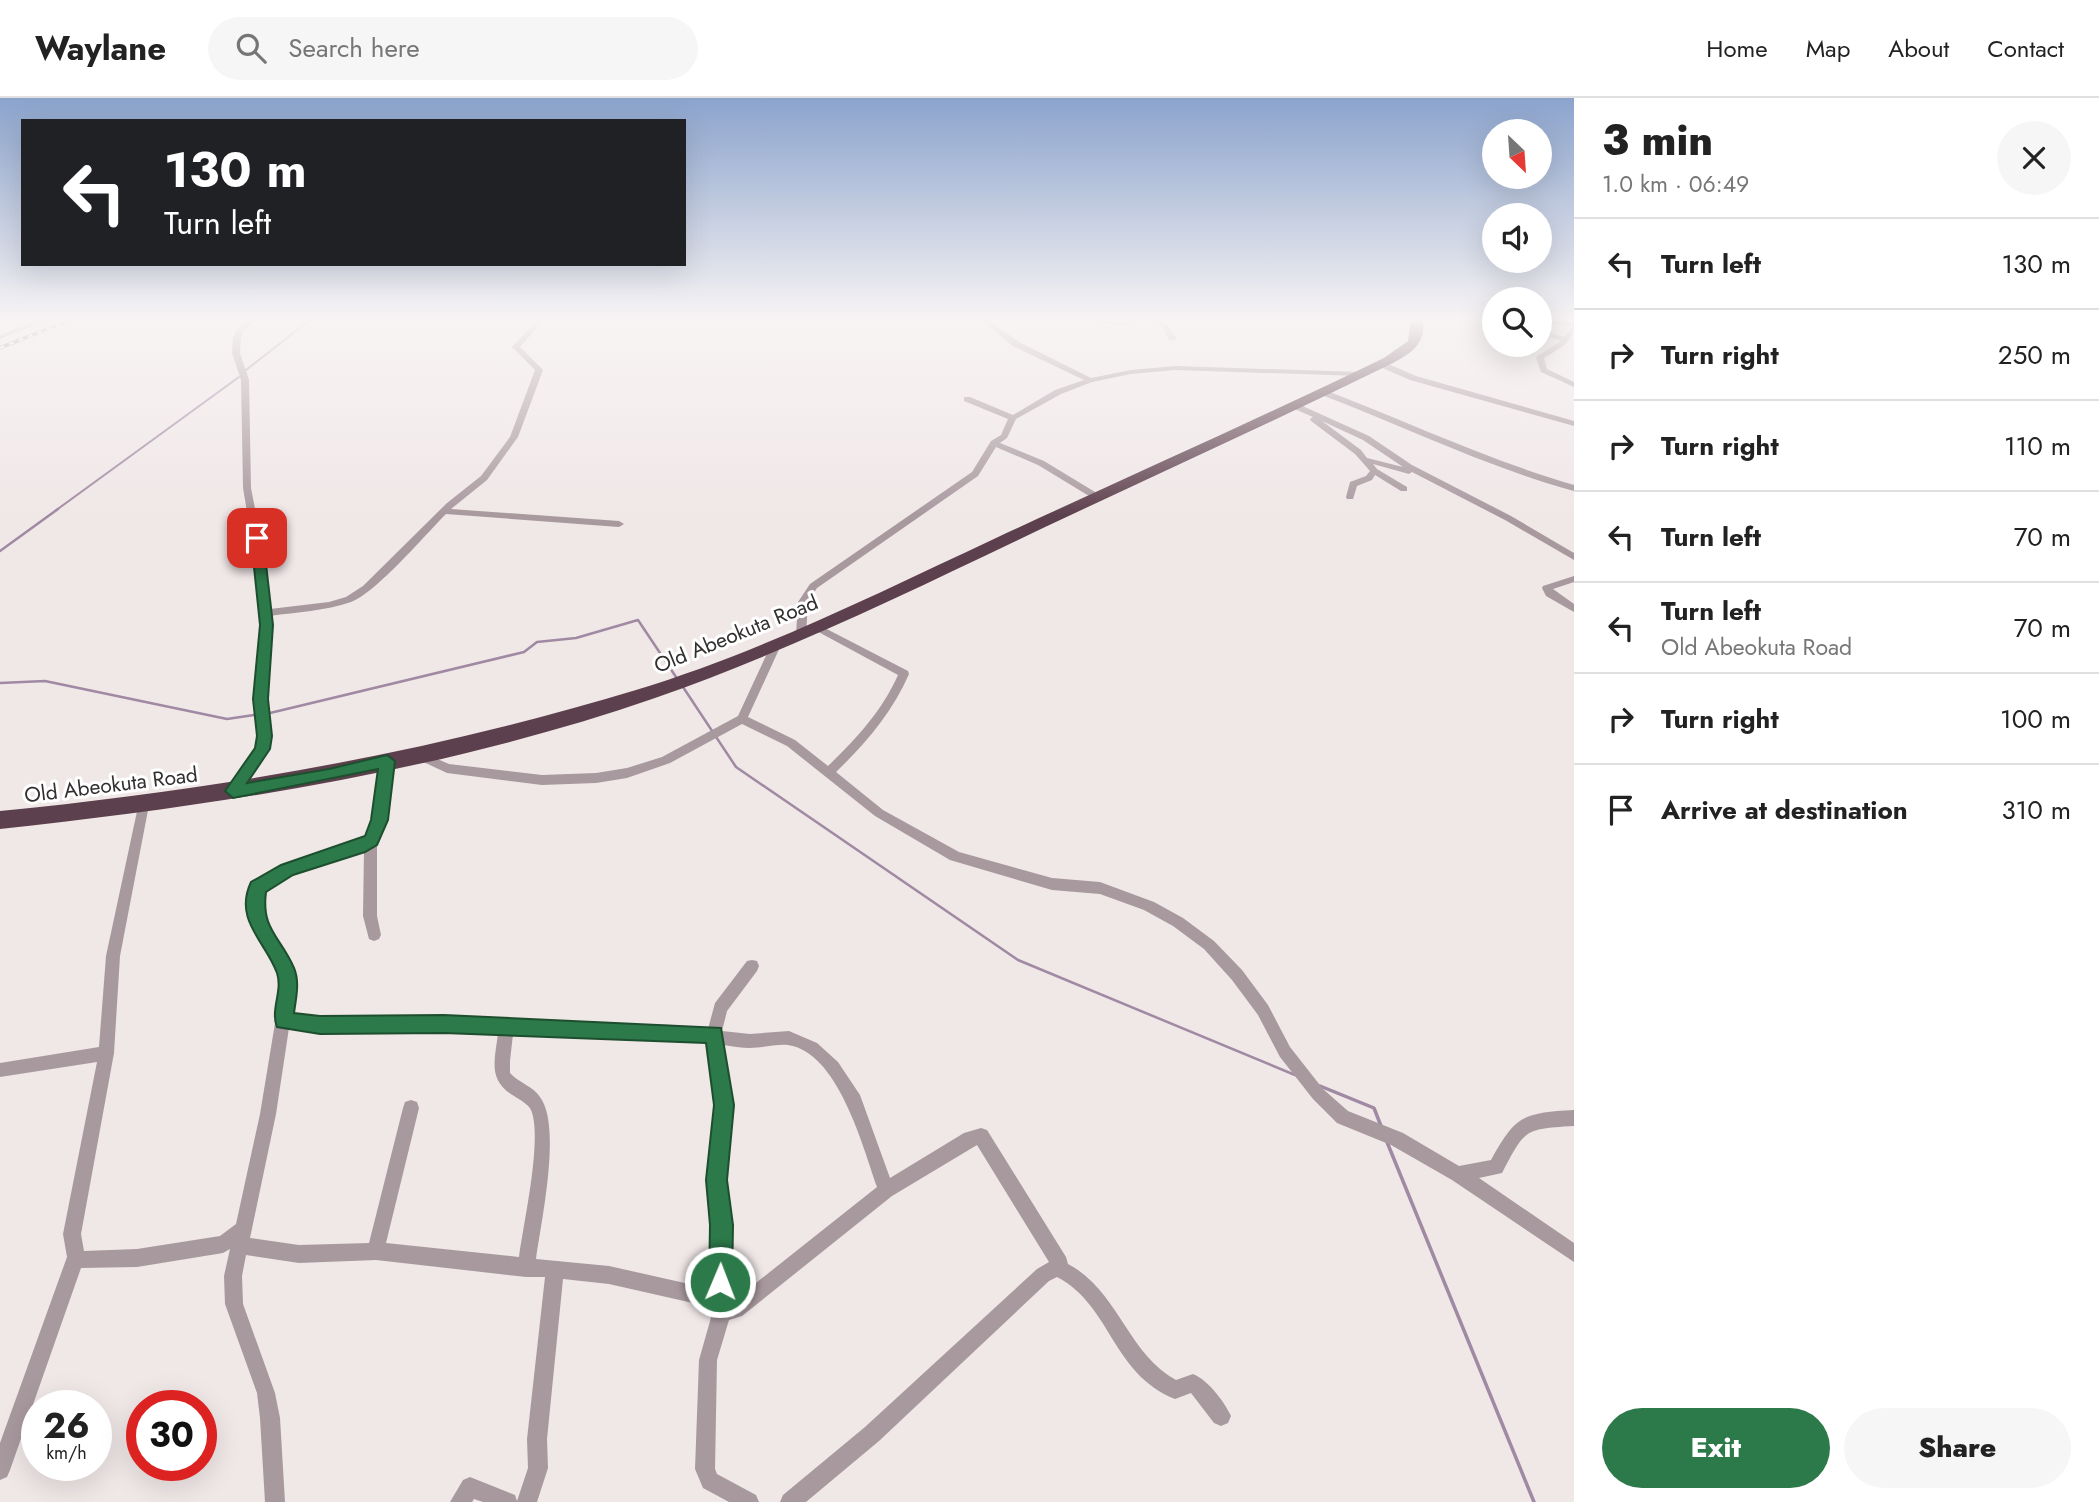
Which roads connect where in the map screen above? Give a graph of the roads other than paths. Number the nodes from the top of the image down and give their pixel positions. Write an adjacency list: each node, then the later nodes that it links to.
1 (245, 386): 25 (street)
2 (533, 386): 20 (street)
3 (1075, 386): 10 (street)
4 (1336, 386): 6 (highway, Old Abeokuta Road)
5 (1439, 386): 11 (street)
6 (1322, 392): 8 (highway, Old Abeokuta Road); 16 (street)
7 (967, 399): 10 (street)
8 (1293, 405): 9 (street); 18 (highway, Old Abeokuta Road)
9 (1310, 413): 13 (street); 15 (street)
10 (1013, 418): 12 (street)
11 (1574, 424)
12 (994, 443): 18 (street); 26 (street)
13 (1362, 459): 14 (street); 15 (street)
14 (1374, 471): 17 (street); 19 (street)
15 (1420, 473): 22 (street)
16 (1574, 488)
17 (1404, 489)
18 (1097, 497): 26 (highway, Old Abeokuta Road)
19 (1350, 497)
20 (444, 511): 21 (street); 25 (street)
21 (619, 524)
22 (1574, 556)
23 (1574, 579): 24 (street)
24 (1574, 609)
25 (265, 613): 32 (street)
26 (809, 631): 27 (highway, Old Abeokuta Road); 31 (street)
27 (776, 645): 28 (street); 29 (highway, Old Abeokuta Road)
28 (742, 719): 29 (street); 31 (street)
29 (421, 756): 30 (highway, Old Abeokuta Road)
30 (387, 761): 32 (highway, Old Abeokuta Road); 35 (street)
31 (828, 773): 45 (street)
32 (233, 791): 33 (highway, Old Abeokuta Road)
33 (143, 805): 34 (highway, Old Abeokuta Road); 41 (street)
34 (0, 820)
35 (371, 841): 36 (street); 38 (street)
36 (373, 935)
37 (752, 967): 40 (street)
38 (284, 1021): 39 (street); 47 (street)
39 (506, 1028): 40 (street); 52 (street)
40 (714, 1035): 46 (street); 54 (street)
41 (106, 1054): 42 (street); 50 (street)
42 (0, 1070)
43 (411, 1108): 48 (street)
44 (1574, 1118): 45 (street)
45 (1458, 1174): 49 (street)
46 (886, 1190): 51 (street); 54 (street)
47 (241, 1237): 48 (street); 50 (street); 57 (street)
48 (376, 1251): 52 (street)
49 (1574, 1253)
50 (76, 1257): 56 (street)
51 (1056, 1267): 55 (street); 62 (street)
52 (526, 1268): 53 (street)
53 (555, 1270): 54 (street); 60 (street)
54 (717, 1305): 61 (street)
55 (1221, 1416)
56 (0, 1470)
57 (275, 1502)
58 (460, 1502): 59 (street)
59 (508, 1502)
60 (527, 1502)
61 (749, 1502)
62 (790, 1502)

